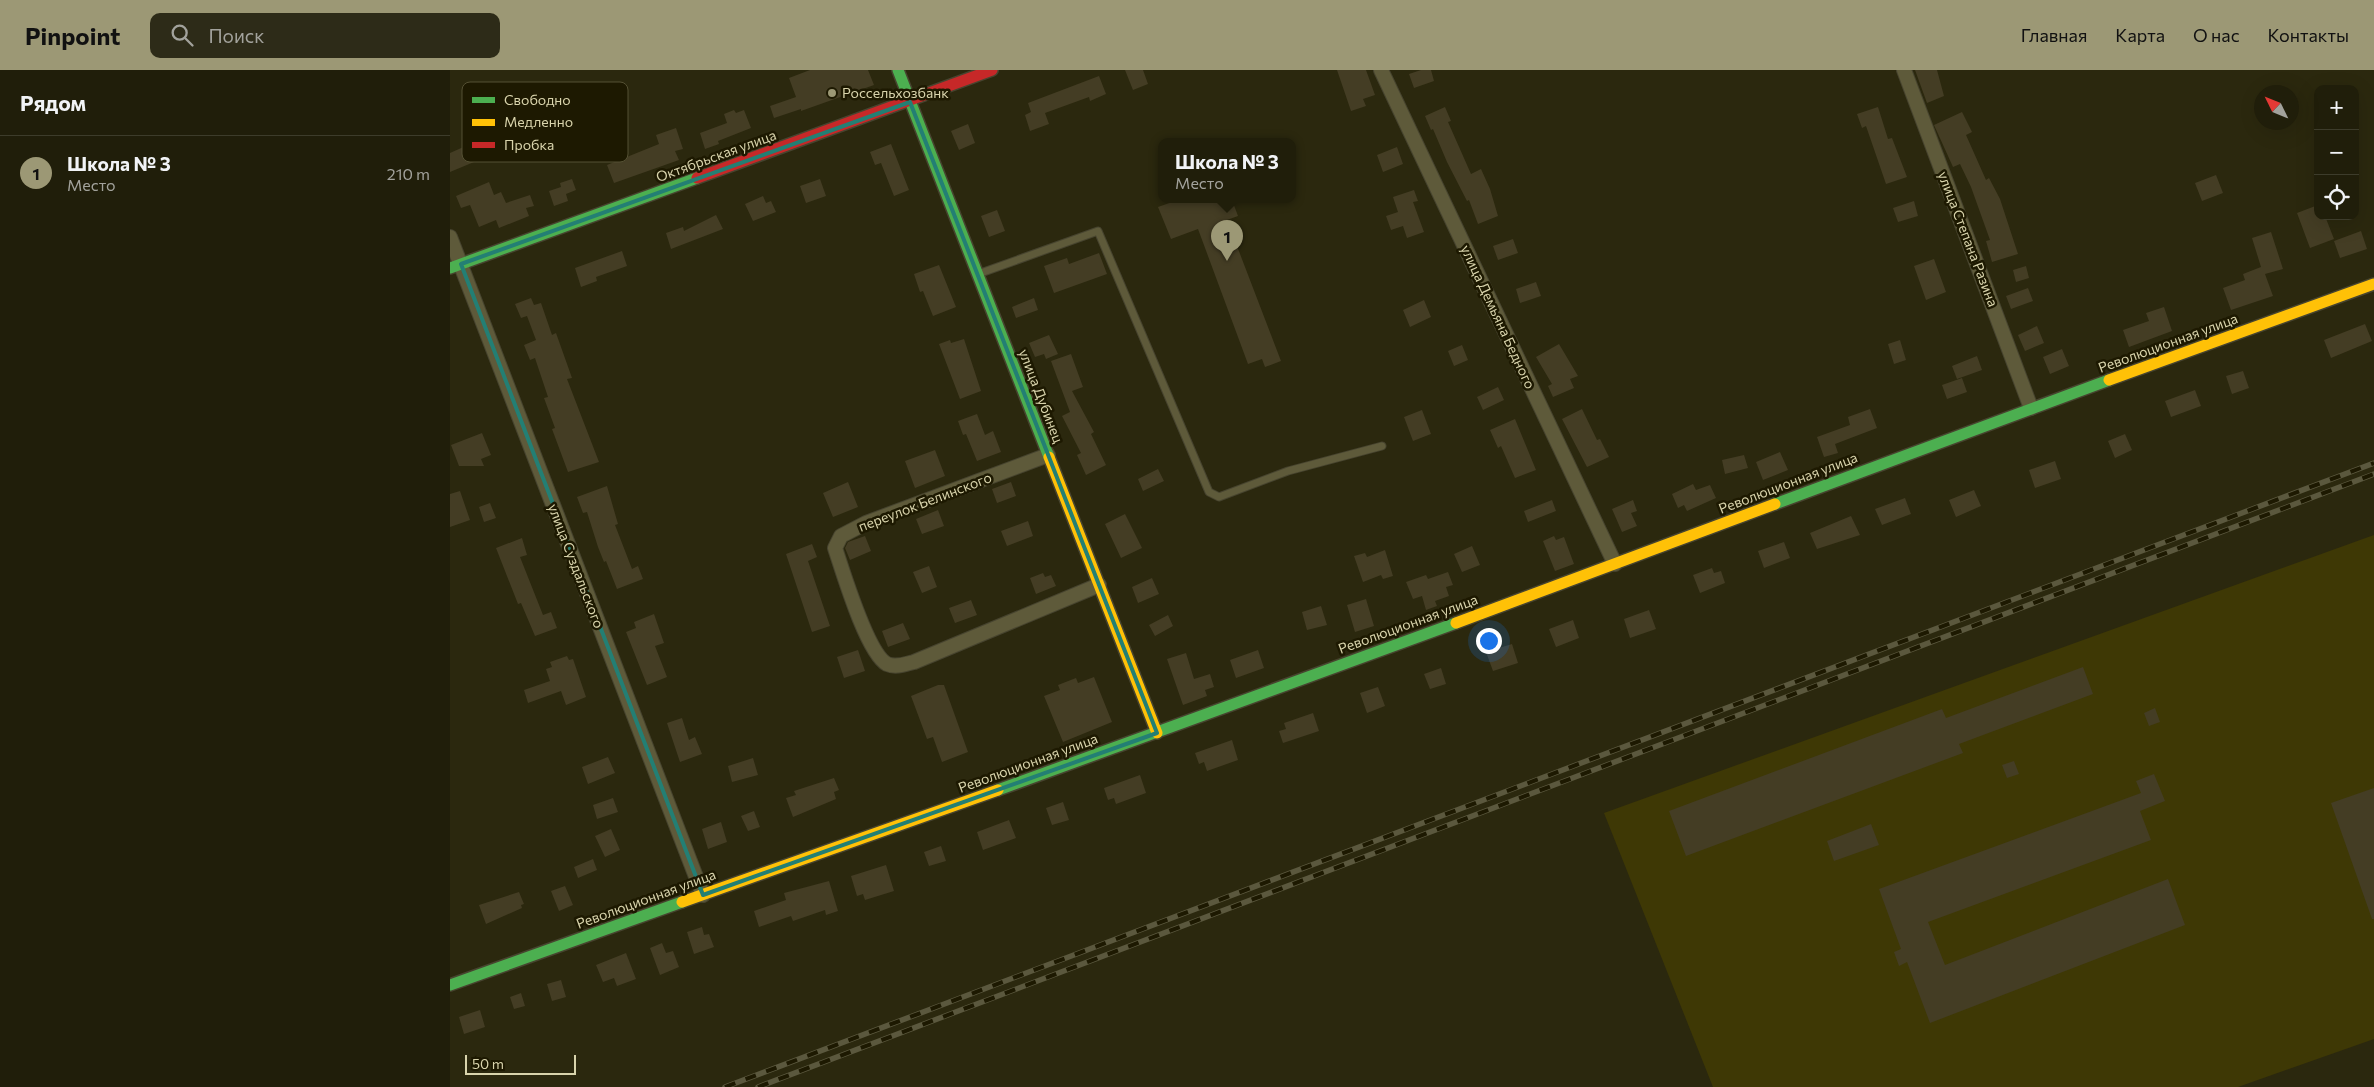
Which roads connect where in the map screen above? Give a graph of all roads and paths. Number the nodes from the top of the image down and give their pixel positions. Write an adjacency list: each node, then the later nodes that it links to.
1 (898, 70): 5 (street, улица Дубинец)
2 (992, 70): 5 (street, Октябрьская улица)
3 (1381, 70): 13 (street, улица Демьяна Бедного)
4 (1904, 70): 10 (street, улица Степана Разина)
5 (910, 102): 7 (street, Октябрьская улица); 8 (street, улица Дубинец)
6 (450, 237): 7 (street, улица Суздальского)
7 (455, 266): 16 (street, улица Суздальского)
8 (977, 274): 11 (lane); 12 (street, улица Дубинец)
9 (2374, 284): 10 (street, Революционная улица)
10 (2031, 408): 13 (street, Революционная улица)
11 (1382, 446)
12 (1048, 456): 14 (street, улица Дубинец); 14 (street, переулок Белинского)
13 (1615, 564): 15 (street, Революционная улица)
14 (1099, 585): 15 (street, улица Дубинец)
15 (1157, 733): 16 (street, Революционная улица)
16 (702, 895): 17 (street, Революционная улица)
17 (450, 984)

